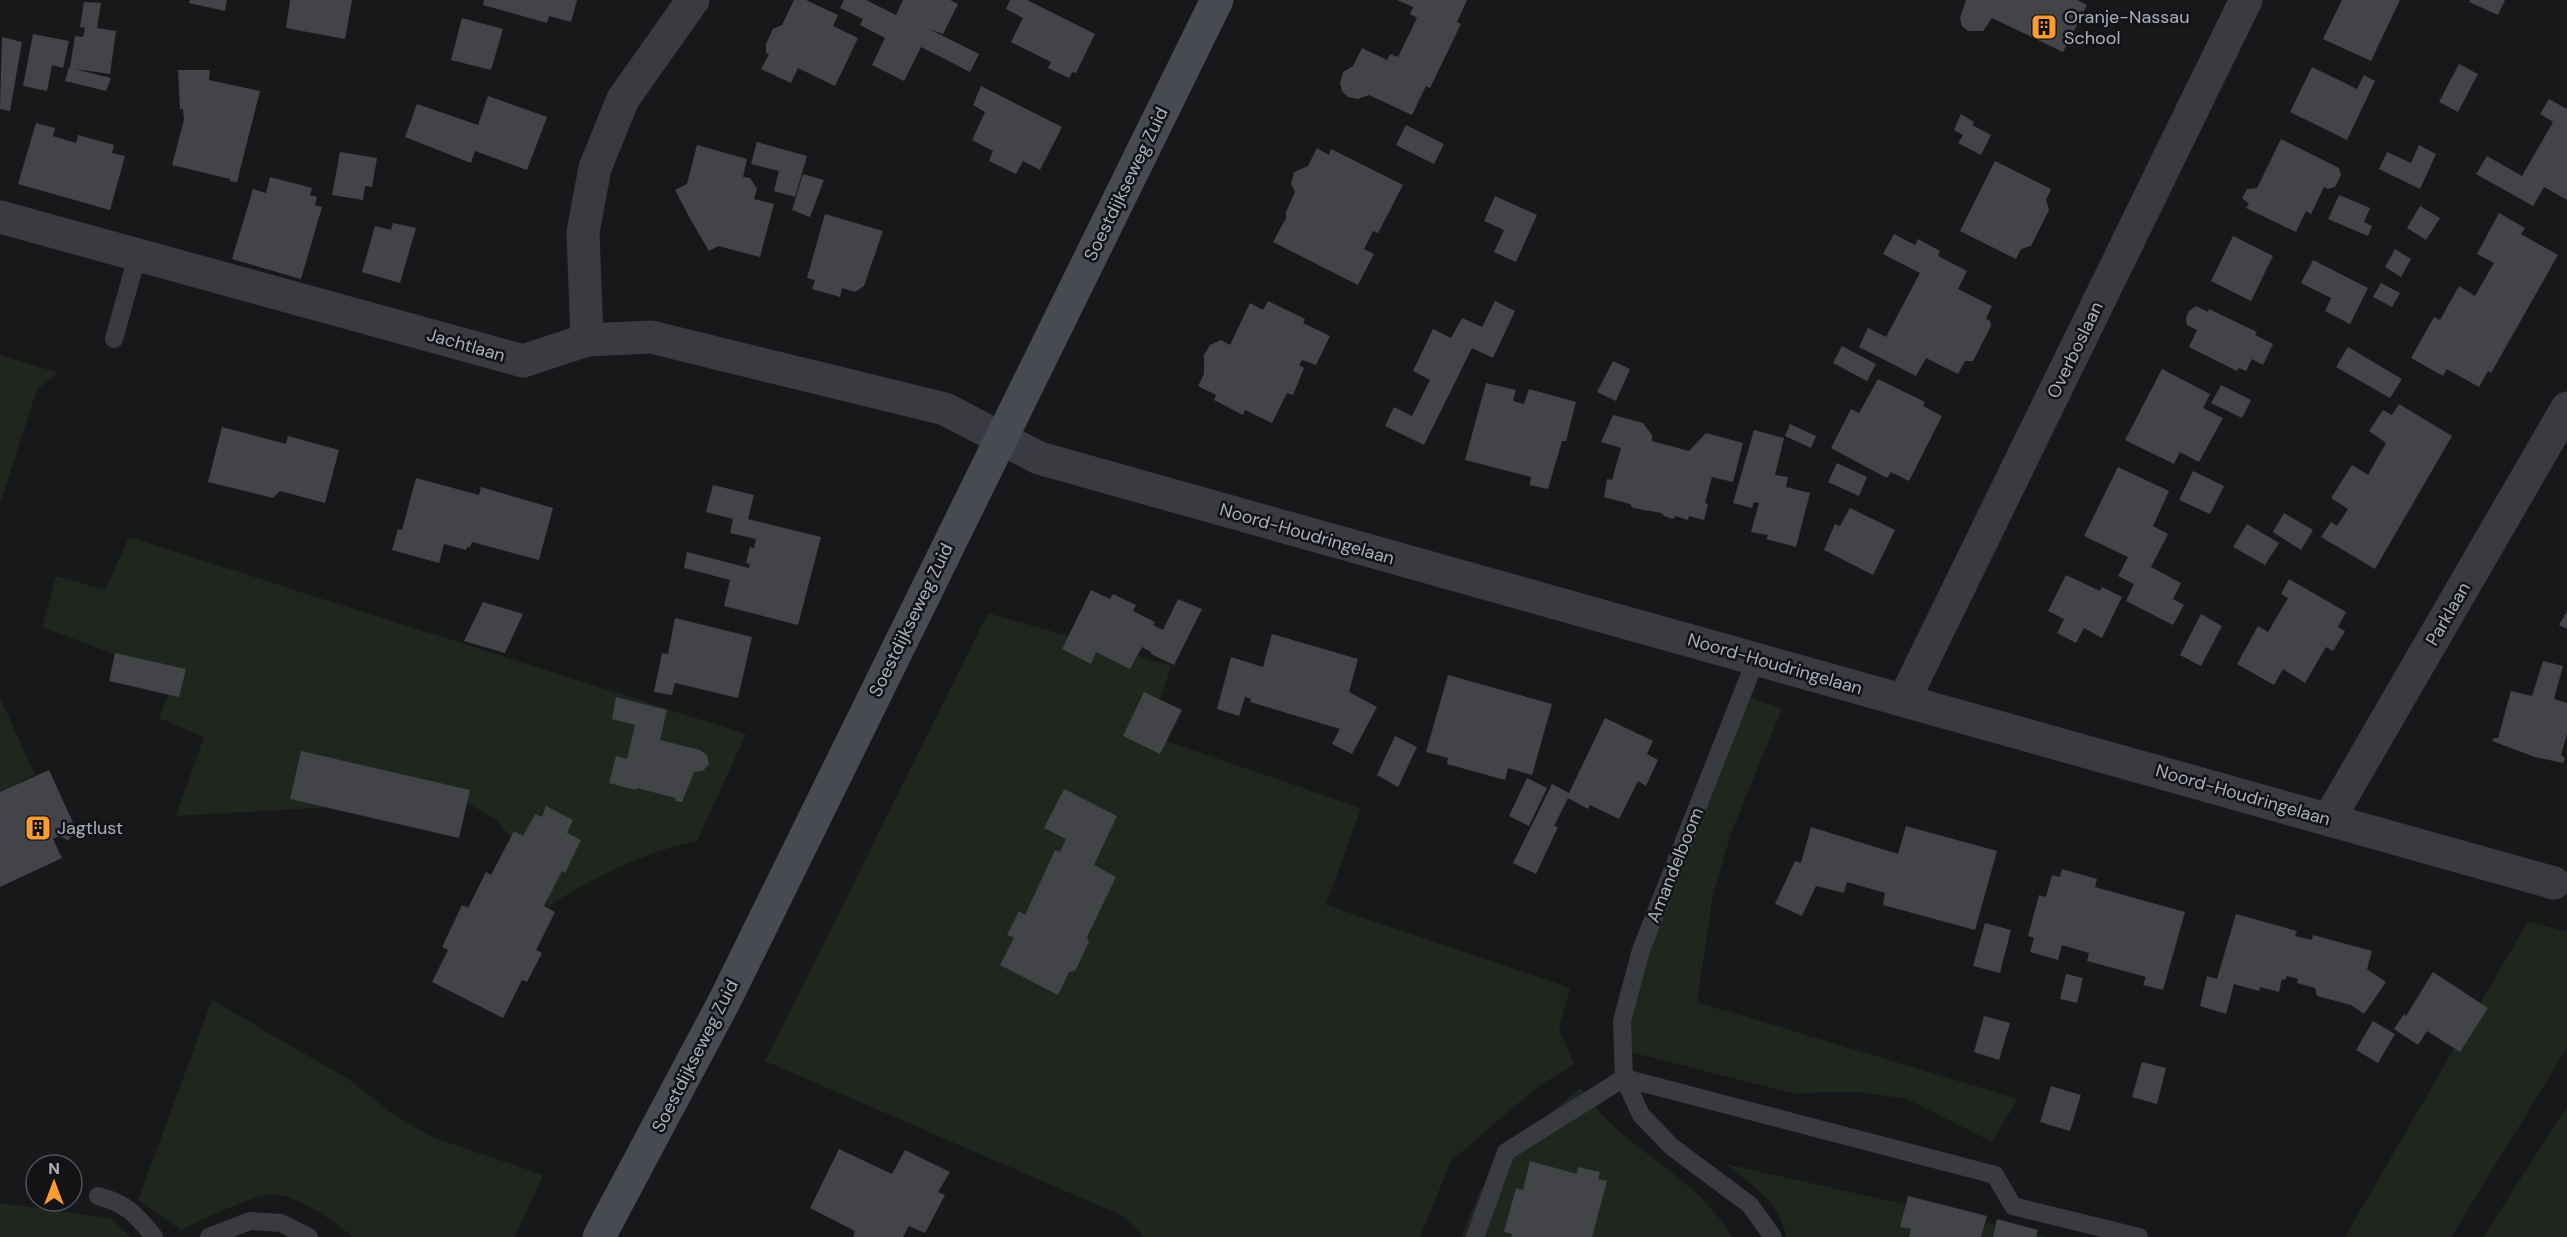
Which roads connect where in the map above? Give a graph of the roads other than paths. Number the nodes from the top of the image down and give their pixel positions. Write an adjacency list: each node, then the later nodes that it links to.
1 (693, 0): 7 (street)
2 (1217, 0): 9 (main road, Soestdijkseweg Zuid)
3 (2246, 0): 11 (street, Overboslaan)
4 (0, 217): 5 (street, Jachtlaan)
5 (138, 253): 6 (lane); 7 (street, Jachtlaan)
6 (114, 339)
7 (586, 340): 9 (street, Jachtlaan)
8 (2567, 408): 12 (street, Parklaan)
9 (1000, 439): 10 (street, Noord-Houdringelaan); 19 (main road, Soestdijkseweg Zuid)
10 (1756, 658): 11 (street, Noord-Houdringelaan); 14 (lane, Amandelboom)
11 (1904, 700): 12 (street, Noord-Houdringelaan)
12 (2329, 819): 13 (street, Noord-Houdringelaan)
13 (2554, 883)
14 (1624, 1078): 20 (lane); 21 (lane); 22 (lane)
15 (98, 1196): 16 (lane)
16 (154, 1237)
17 (209, 1237): 18 (lane)
18 (309, 1237)
19 (599, 1237)
20 (1475, 1237)
21 (1773, 1237)
22 (2139, 1237)

